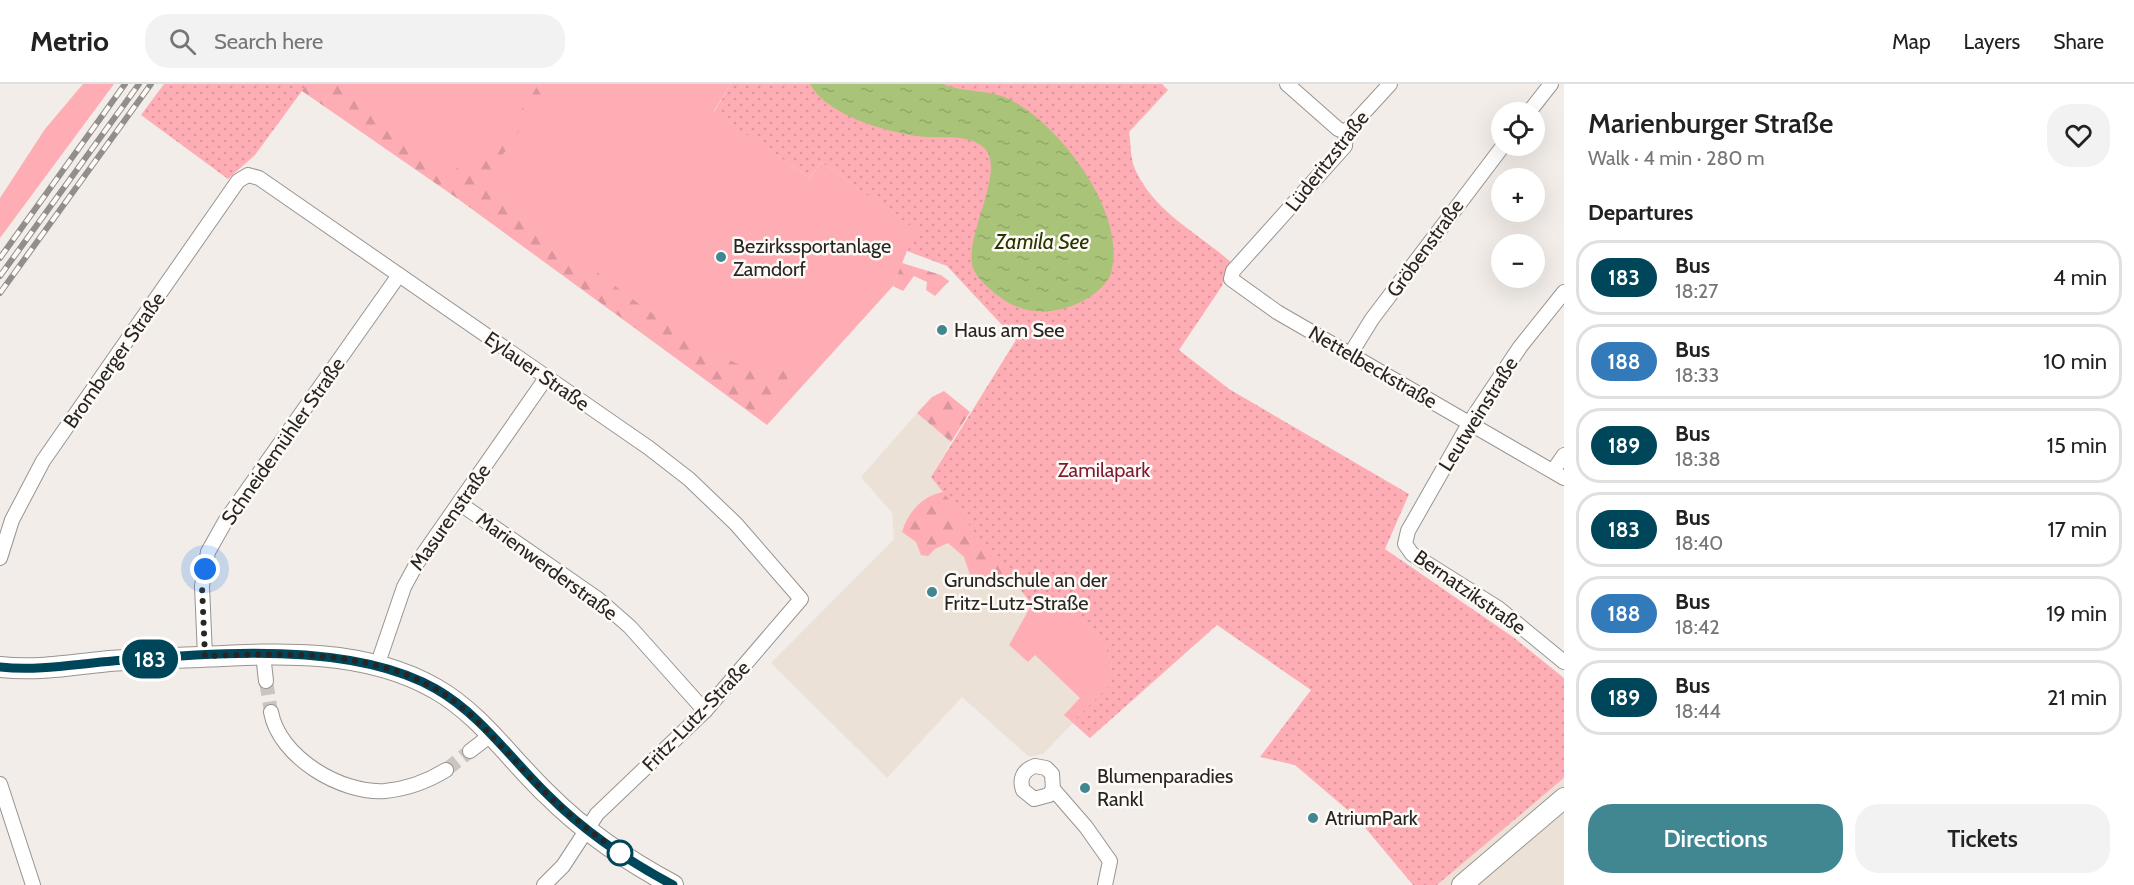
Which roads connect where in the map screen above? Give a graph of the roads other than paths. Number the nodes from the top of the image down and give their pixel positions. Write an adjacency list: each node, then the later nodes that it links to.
1 (1287, 84): 5 (street)
2 (1390, 84): 5 (street, Lüderitzstraße)
3 (1551, 84): 4 (street)
4 (1537, 102)
5 (1346, 132): 8 (street, Lüderitzstraße)
6 (1495, 156): 11 (street, Gröbenstraße)
7 (248, 175): 9 (street, Eylauer Straße); 18 (street, Bromberger Straße)
8 (1265, 238): 11 (street, Nettelbeckstraße)
9 (399, 275): 12 (street, Eylauer Straße); 21 (street, Schneidemühler Straße)
10 (1564, 292): 13 (street, Leutweinstraße)
11 (1351, 353): 13 (street, Nettelbeckstraße)
12 (546, 378): 16 (street, Masurenstraße); 19 (street, Eylauer Straße)
13 (1470, 422): 15 (street, Nettelbeckstraße); 17 (street, Leutweinstraße)
14 (1564, 455): 15 (street)
15 (1558, 475)
16 (459, 503): 23 (street, Masurenstraße); 26 (street, Marienwerderstraße)
17 (1405, 543): 22 (street, Bernatzikstraße)
18 (0, 558)
19 (801, 599): 26 (street, Fritz-Lutz-Straße)
20 (263, 654): 21 (street); 23 (street); 25 (street)
21 (205, 656): 24 (street)
22 (1564, 662)
23 (377, 666): 28 (street)
24 (0, 667)
25 (266, 681)
26 (705, 711): 34 (street, Fritz-Lutz-Straße)
27 (271, 712): 30 (street)
28 (491, 735): 29 (street); 34 (street)
29 (470, 751)
30 (446, 770)
31 (0, 784): 35 (street)
32 (1053, 789): 38 (street)
33 (1564, 798): 39 (street)
34 (587, 830): 36 (street, Fritz-Lutz-Straße); 37 (street)
35 (33, 885)
36 (544, 885)
37 (671, 885)
38 (1105, 885)
39 (1462, 885)

